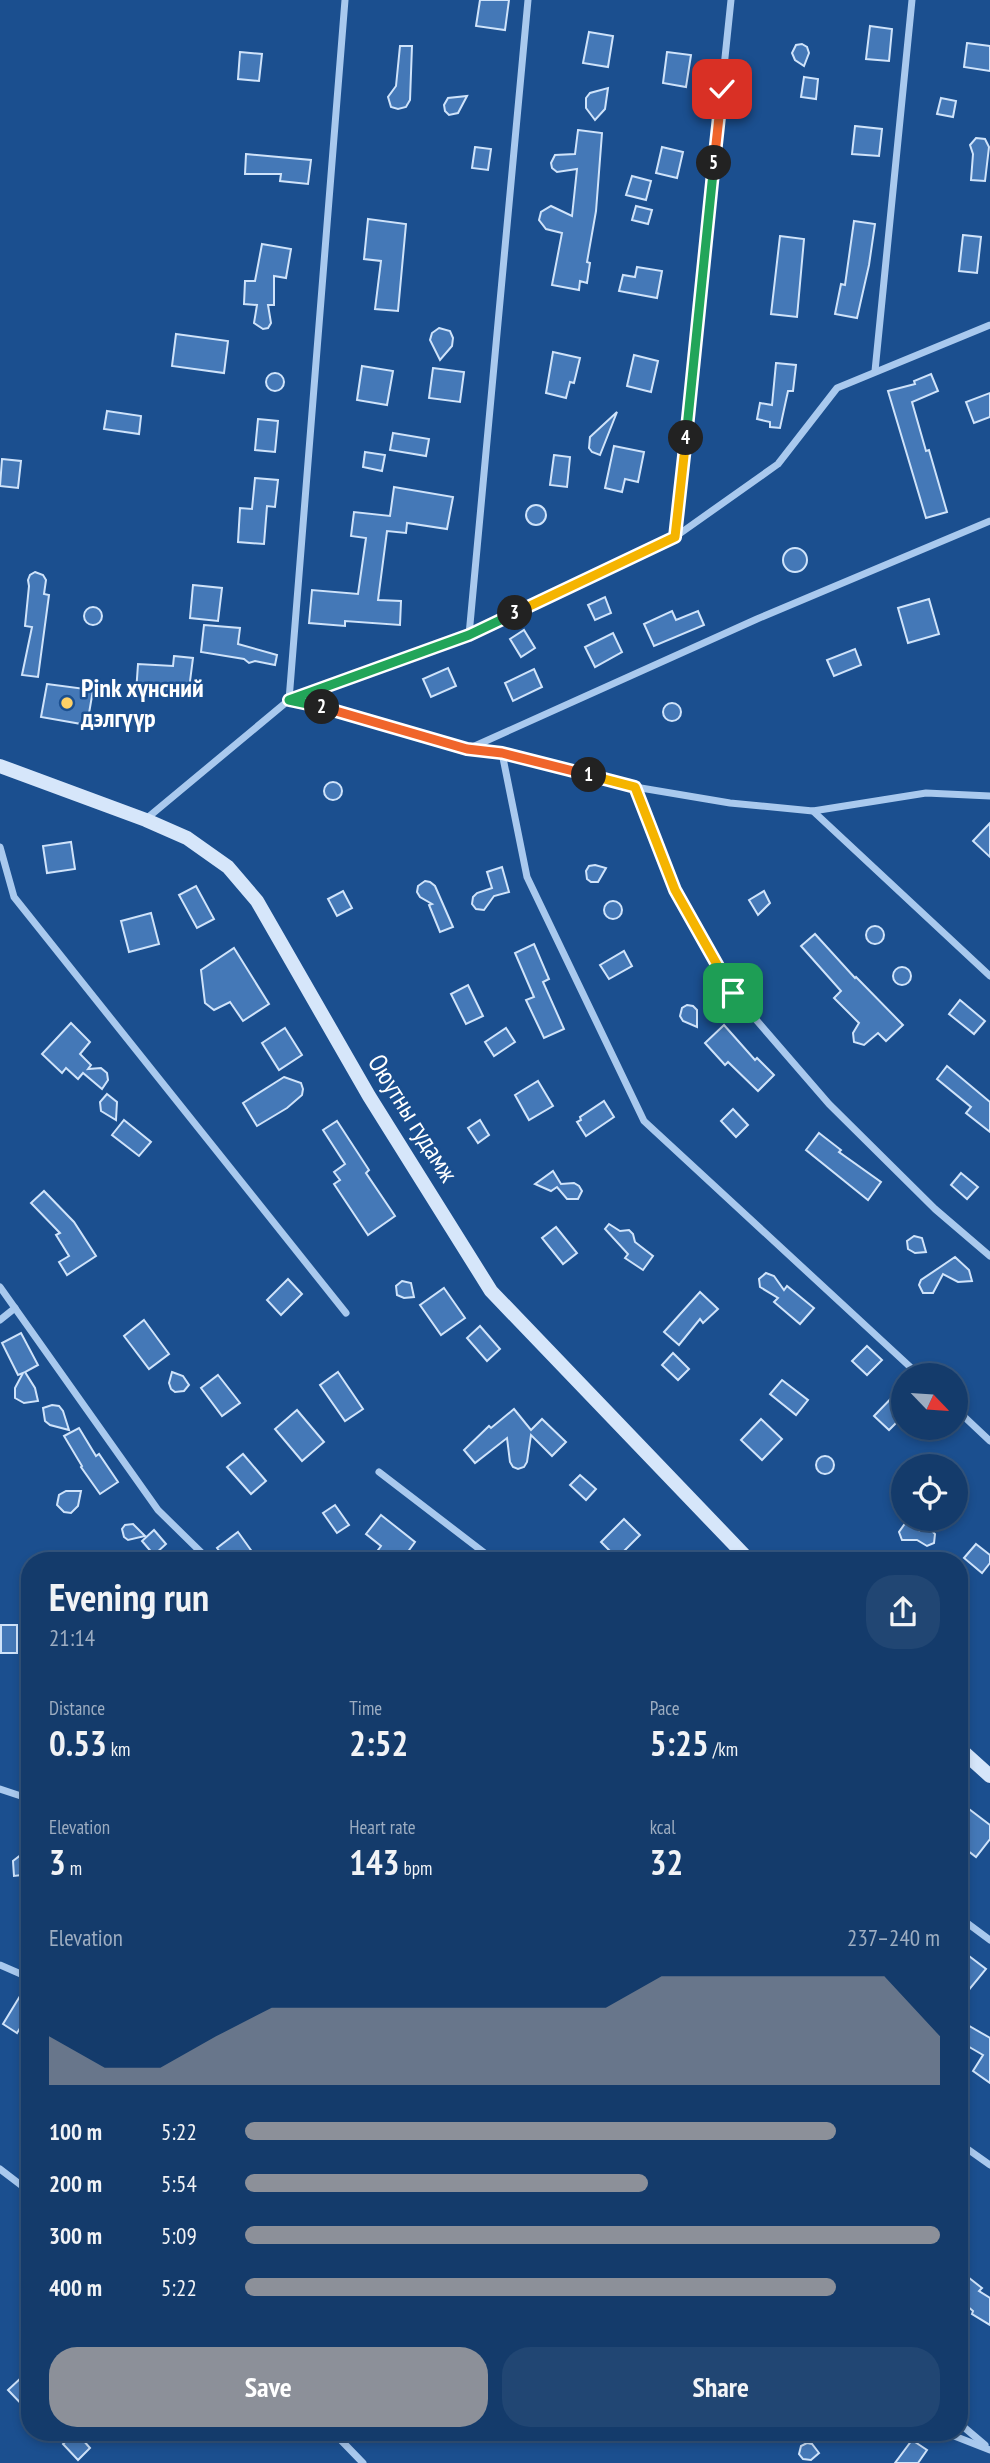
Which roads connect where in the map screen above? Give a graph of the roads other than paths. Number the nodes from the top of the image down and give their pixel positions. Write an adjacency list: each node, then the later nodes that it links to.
1 (345, 0): 10 (street)
2 (528, 0): 9 (street)
3 (731, 0): 8 (street)
4 (912, 0): 6 (street)
5 (990, 324): 6 (street)
6 (875, 371): 8 (street)
7 (990, 521): 11 (street)
8 (675, 537): 9 (street)
9 (469, 635): 10 (street)
10 (289, 700): 11 (street); 17 (street)
11 (467, 749): 12 (street)
12 (502, 753): 14 (street); 25 (street)
13 (0, 766): 17 (street, Оюутны гудамж)
14 (635, 787): 16 (street); 20 (street)
15 (990, 796): 16 (street)
16 (813, 811): 19 (street)
17 (146, 820): 31 (street, Оюутны гудамж)
18 (0, 847): 23 (street)
19 (990, 975)
20 (990, 1256)
21 (0, 1287): 22 (street)
22 (15, 1308): 24 (street); 29 (street)
23 (346, 1313)
24 (0, 1320)
25 (905, 1363)
26 (968, 1420): 27 (street)
27 (990, 1441)
28 (379, 1472): 30 (street)
29 (201, 1552)
30 (483, 1552)
31 (741, 1552)
32 (968, 1756): 33 (street)
33 (990, 1776)
34 (0, 1790): 35 (street)
35 (21, 1796)
36 (968, 1924): 37 (street)
37 (990, 1940)
38 (0, 1965): 39 (street)
39 (21, 1974)
40 (968, 2149): 41 (street)
41 (990, 2165)
42 (0, 2169): 43 (street)
43 (21, 2185)
44 (968, 2431): 47 (street)
45 (342, 2441): 48 (street)
46 (968, 2441): 47 (street)
47 (990, 2449)
48 (363, 2463)

